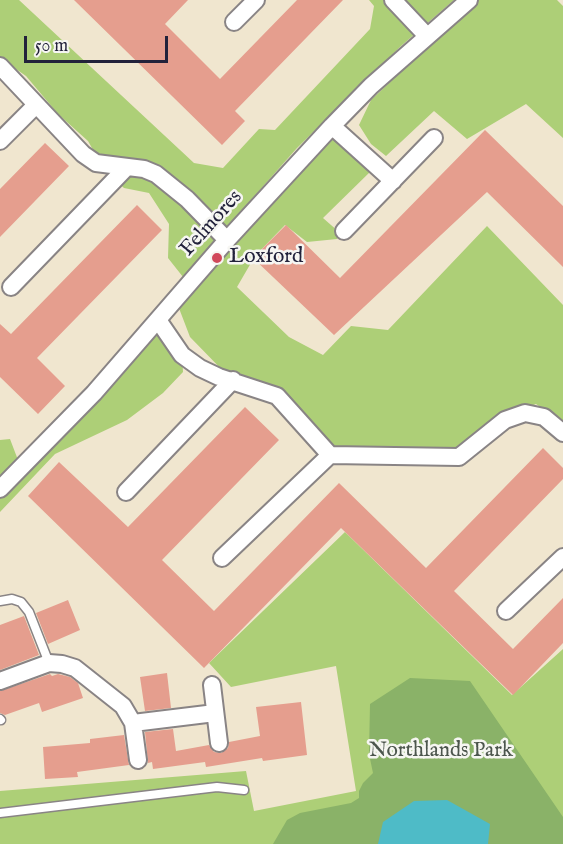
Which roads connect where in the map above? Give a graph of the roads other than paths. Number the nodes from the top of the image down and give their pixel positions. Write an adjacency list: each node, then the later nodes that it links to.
1 (256, 0): 4 (street)
2 (393, 0): 5 (street)
3 (469, 0): 5 (street, Felmores)
4 (234, 22)
5 (427, 36): 8 (street, Felmores)
6 (0, 66): 7 (street)
7 (36, 105): 10 (street); 11 (street)
8 (332, 126): 12 (street); 14 (street, Felmores)
9 (434, 138): 12 (street)
10 (0, 141)
11 (127, 167): 14 (street); 15 (street)
12 (393, 181): 13 (street)
13 (344, 231)
14 (227, 240): 16 (street, Felmores)
15 (11, 287)
16 (158, 320): 17 (street); 20 (street, Felmores)
17 (233, 380): 19 (street); 21 (street)
18 (563, 433): 19 (street)
19 (330, 455): 23 (street)
20 (0, 489)
21 (126, 492)
22 (563, 557): 25 (street)
23 (222, 558)
24 (0, 601): 26 (lane)
25 (506, 611)
26 (49, 663): 27 (street); 30 (street)
27 (0, 681)
28 (212, 685): 29 (street)
29 (215, 713): 30 (street); 31 (street)
30 (133, 723): 32 (street)
31 (219, 743)
32 (138, 760)
33 (244, 790): 34 (lane)
34 (0, 813)

